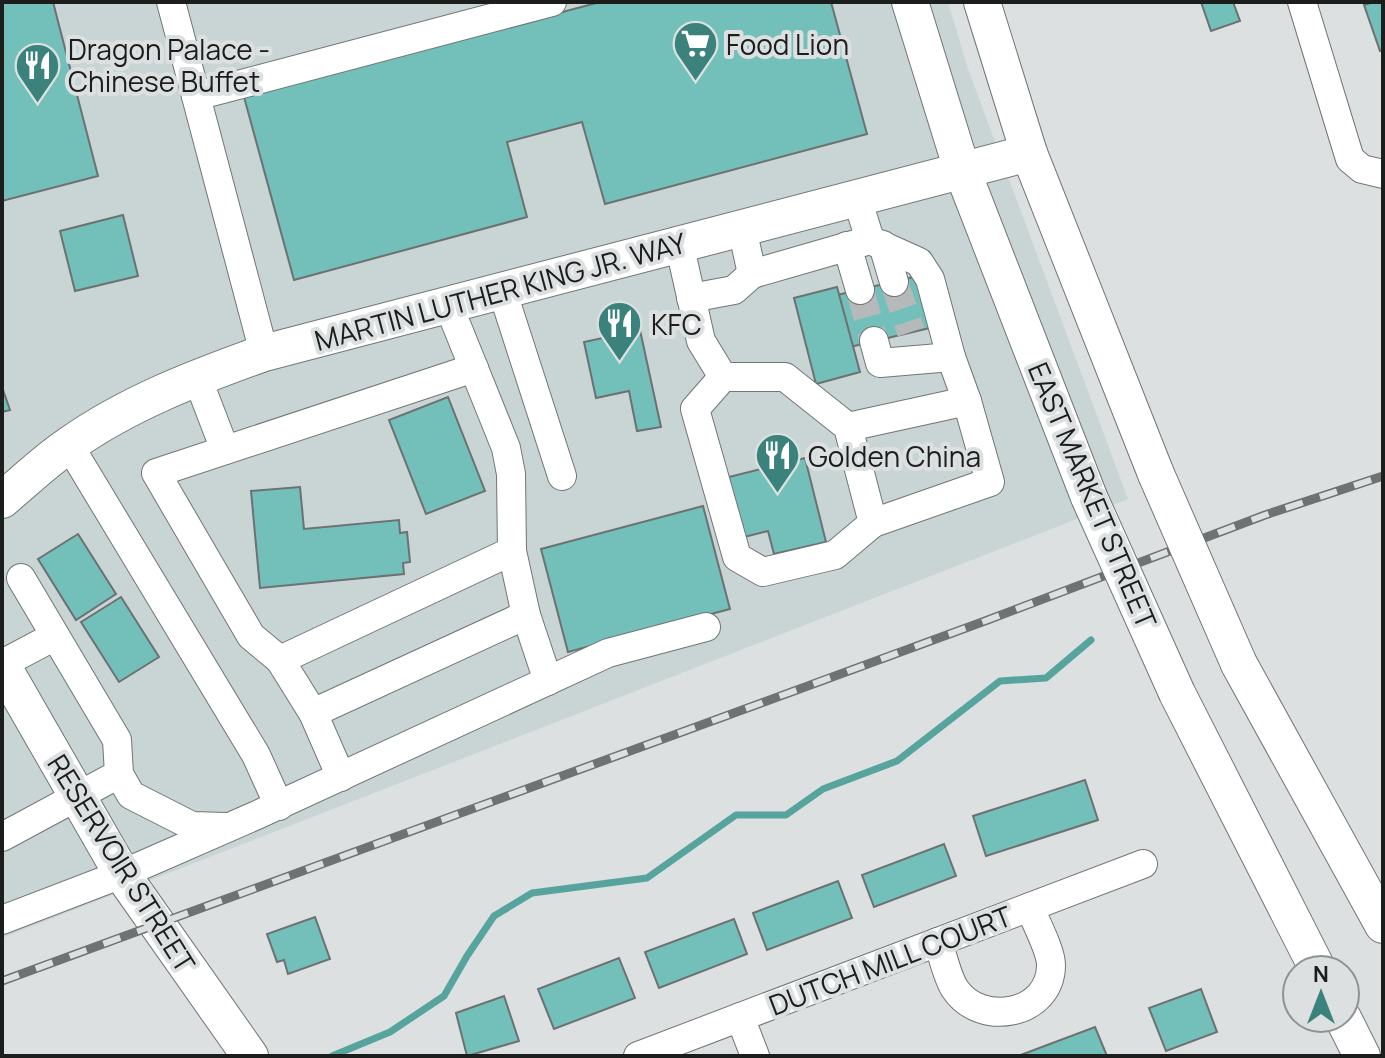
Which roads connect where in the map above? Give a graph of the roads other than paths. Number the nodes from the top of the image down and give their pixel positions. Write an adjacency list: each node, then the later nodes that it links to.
1 (171, 2): 6 (street)
2 (910, 2): 8 (main road, EAST MARKET STREET)
3 (982, 2): 7 (main road)
4 (1302, 2): 9 (street)
5 (535, 4): 6 (street)
6 (196, 96): 21 (street)
7 (1029, 153): 8 (main road, MARTIN LUTHER KING JR. WAY); 52 (main road, bridge)
8 (962, 170): 10 (main road, MARTIN LUTHER KING JR. WAY); 54 (main road, EAST MARKET STREET, bridge)
9 (1383, 174)
10 (857, 198): 11 (main road, MARTIN LUTHER KING JR. WAY); 13 (street)
11 (742, 228): 12 (main road, MARTIN LUTHER KING JR. WAY); 14 (street)
12 (679, 243): 16 (main road, MARTIN LUTHER KING JR. WAY); 18 (street)
13 (867, 244): 14 (street); 15 (street); 17 (street); 22 (street)
14 (752, 274): 18 (street)
15 (894, 282)
16 (502, 290): 19 (main road, MARTIN LUTHER KING JR. WAY); 30 (street)
17 (860, 290)
18 (691, 298): 25 (street)
19 (448, 304): 21 (main road, MARTIN LUTHER KING JR. WAY); 23 (street)
20 (874, 341): 22 (street)
21 (264, 353): 24 (main road, MARTIN LUTHER KING JR. WAY)
22 (951, 357): 26 (street)
23 (474, 368): 29 (street); 33 (street)
24 (197, 377): 28 (main road, MARTIN LUTHER KING JR. WAY); 29 (street)
25 (723, 377): 27 (street); 32 (street)
26 (967, 401): 27 (street); 32 (street)
27 (848, 427): 32 (street)
28 (69, 445): 31 (main road, MARTIN LUTHER KING JR. WAY); 45 (street)
29 (225, 450): 38 (street)
30 (562, 476)
31 (2, 500)
32 (873, 523)
33 (512, 551): 35 (street); 38 (street)
34 (21, 578): 37 (street)
35 (526, 615): 40 (street); 41 (street)
36 (706, 627): 40 (street)
37 (55, 636): 39 (street); 42 (street)
38 (280, 660): 41 (street)
39 (2, 665): 44 (main road, RESERVOIR STREET)
40 (548, 681): 43 (street)
41 (313, 713): 43 (street)
42 (119, 774): 44 (street); 46 (street)
43 (341, 777): 45 (street)
44 (78, 797): 47 (street); 49 (main road, RESERVOIR STREET)
45 (279, 806): 46 (street)
46 (231, 827): 49 (street)
47 (2, 837)
48 (1143, 864): 50 (street, DUTCH MILL COURT)
49 (122, 874): 51 (street); 58 (main road, RESERVOIR STREET)
50 (1030, 907): 53 (street, DUTCH MILL COURT); 53 (street)
51 (2, 920)
52 (1383, 925)
53 (938, 942): 55 (street, DUTCH MILL COURT)
54 (1310, 954)
55 (740, 1017): 57 (street, DUTCH MILL COURT); 59 (street)
56 (1351, 1034): 60 (main road)
57 (649, 1054)
58 (250, 1056)
59 (755, 1056)
60 (1362, 1056)

